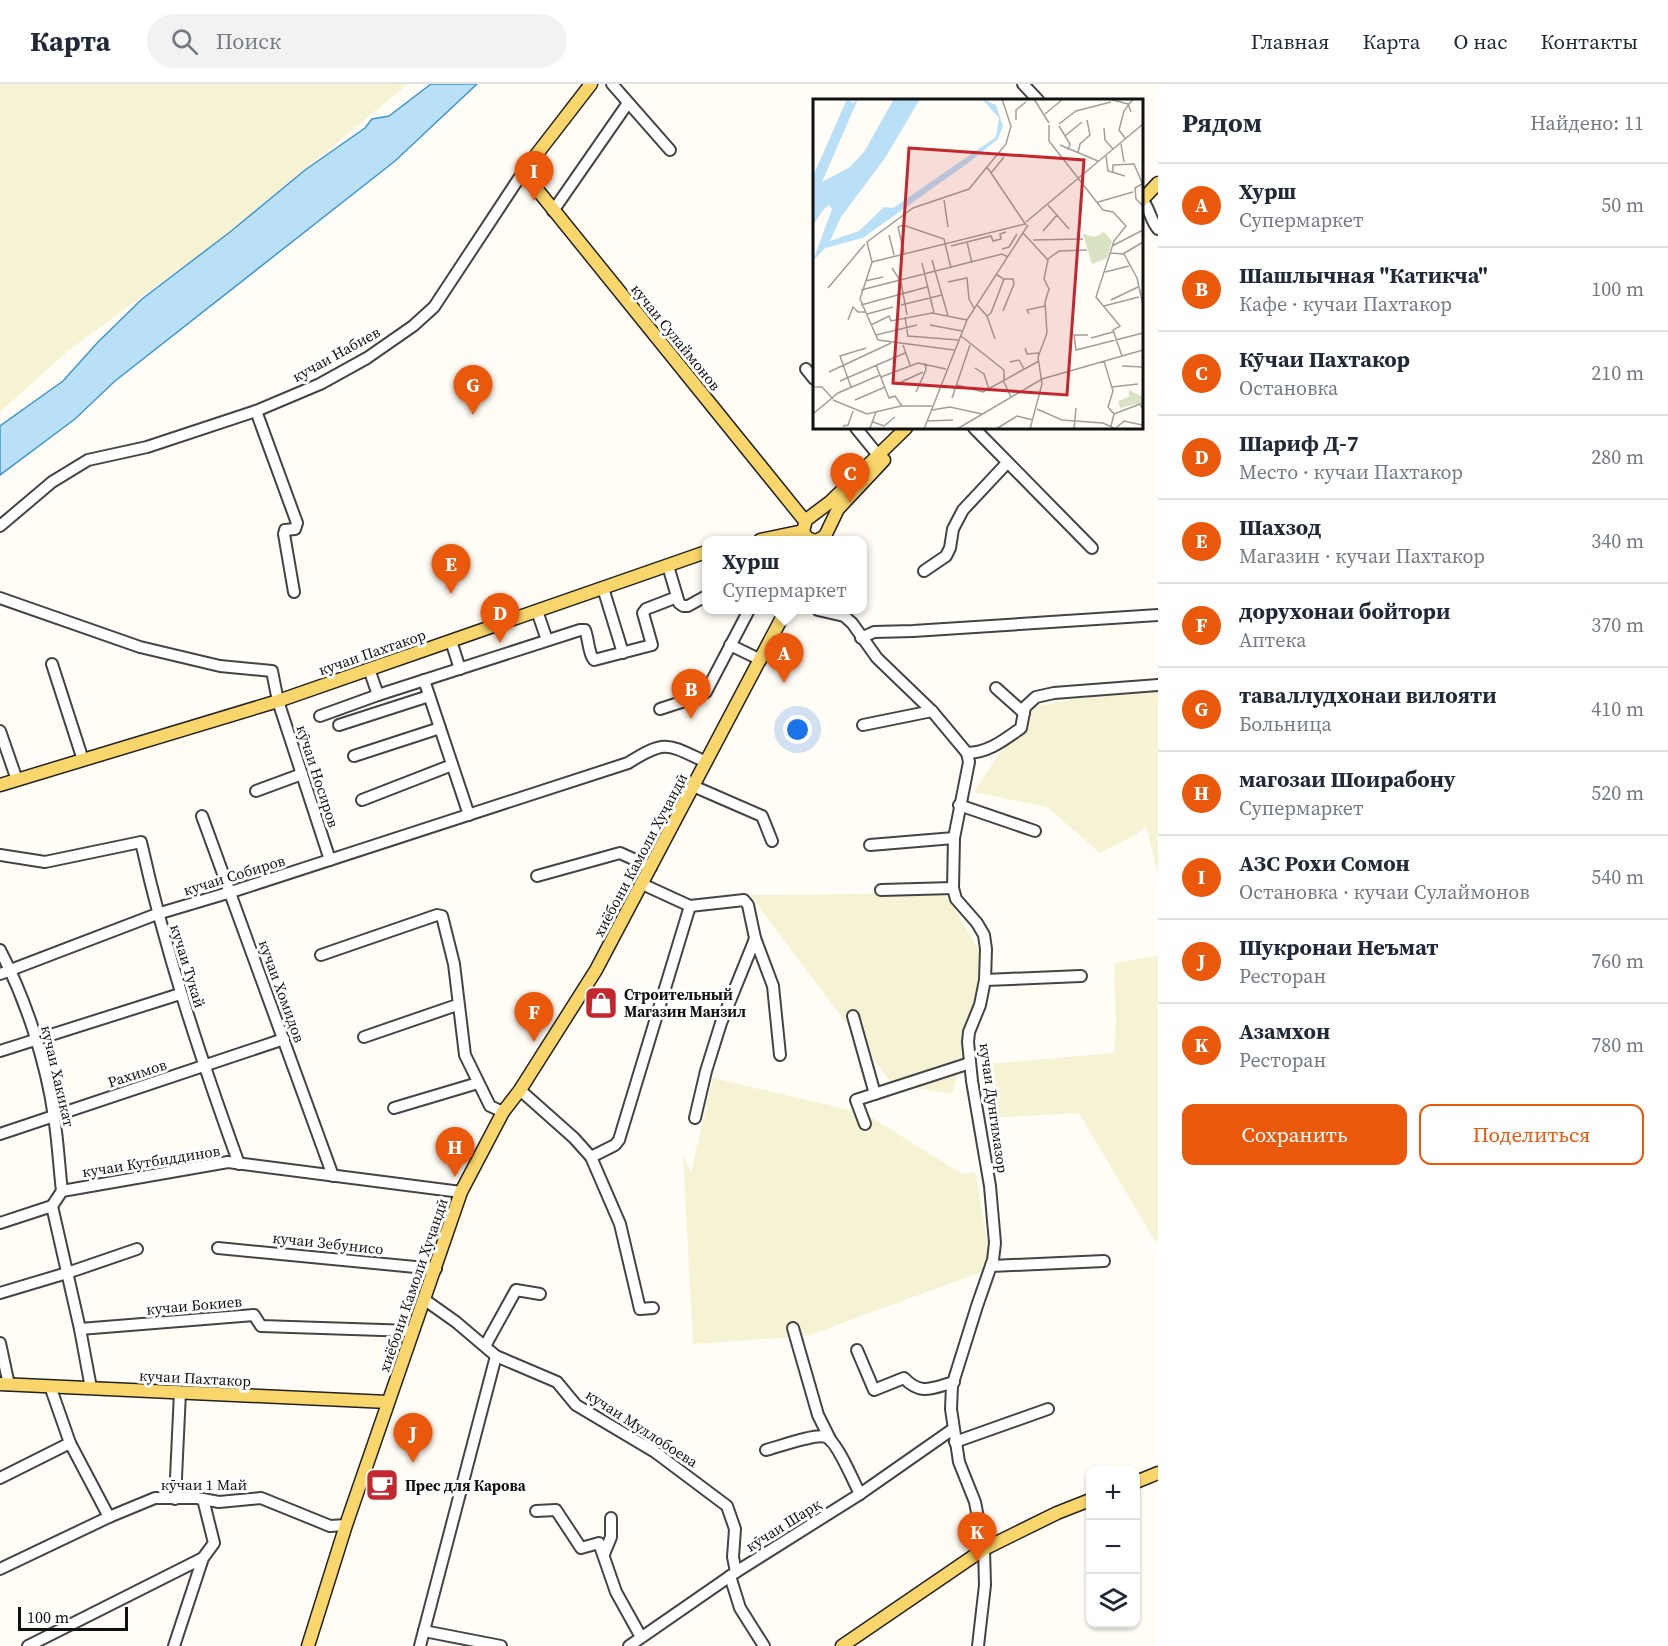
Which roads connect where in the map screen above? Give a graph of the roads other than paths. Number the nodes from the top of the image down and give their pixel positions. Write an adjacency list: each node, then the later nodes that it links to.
1 (591, 84): 7 (main road, кучаи Набиев)
2 (612, 84): 5 (street)
3 (1023, 84): 4 (street)
4 (1037, 99)
5 (628, 103): 6 (street); 11 (street)
6 (670, 150)
7 (523, 172): 11 (main road, кучаи Сулаймонов); 15 (street, кучаи Набиев)
8 (1158, 183): 10 (main road)
9 (1158, 193): 10 (main road)
10 (1143, 205): 12 (street)
11 (553, 211): 23 (main road, кучаи Сулаймонов)
12 (1158, 230)
13 (806, 369): 14 (street)
14 (813, 378)
15 (256, 411): 22 (street, кучаи Набиев); 31 (street)
16 (857, 429): 20 (street)
17 (905, 429): 20 (main road)
18 (916, 429): 20 (main road)
19 (975, 429): 21 (street)
20 (881, 458): 23 (main road); 25 (main road)
21 (1007, 463): 26 (street); 29 (street)
22 (0, 526)
23 (807, 531): 24 (main road); 25 (main road, кучаи Сулаймонов)
24 (781, 536)
25 (822, 536)
26 (1092, 548)
27 (702, 553): 28 (main road, кучаи Пахтакор)
28 (668, 566): 30 (main road, кучаи Пахтакор); 32 (street)
29 (924, 571)
30 (603, 588): 35 (main road, кучаи Пахтакор); 44 (street)
31 (294, 592)
32 (677, 597): 34 (street); 44 (street)
33 (0, 598): 54 (street, кӯчаи Носиров)
34 (702, 598)
35 (537, 611): 41 (street); 42 (main road, кучаи Пахтакор)
36 (746, 614): 43 (street)
37 (783, 614): 45 (main road, хиёбони Камоли Хуҷандӣ)
38 (837, 614): 40 (street)
39 (1158, 615): 40 (street)
40 (861, 638): 56 (street)
41 (547, 640): 44 (street); 48 (street)
42 (451, 641): 47 (main road, кучаи Пахтакор); 48 (street)
43 (730, 645): 45 (street); 55 (street)
44 (623, 652)
45 (760, 660): 66 (main road, хиёбони Камоли Хуҷандӣ)
46 (52, 664): 65 (street)
47 (369, 669): 52 (street); 54 (main road, кучаи Пахтакор)
48 (460, 669): 49 (street)
49 (424, 680): 52 (street); 53 (street)
50 (1158, 685): 57 (street)
51 (996, 688): 57 (street)
52 (378, 695): 58 (street)
53 (429, 696): 59 (street); 61 (street)
54 (278, 701): 65 (main road, кучаи Пахтакор); 68 (street, кӯчаи Носиров)
55 (660, 709)
56 (932, 711): 60 (street); 63 (street)
57 (1024, 713): 63 (street)
58 (320, 716)
59 (339, 725)
60 (863, 725)
61 (440, 728): 64 (street); 67 (street)
62 (0, 731): 69 (street)
63 (967, 753): 74 (street)
64 (354, 756)
65 (83, 760): 69 (main road, кучаи Пахтакор)
66 (706, 762): 71 (main road, хиёбони Камоли Хуҷандӣ); 75 (street, кучаи Собиров)
67 (452, 765): 73 (street); 75 (street)
68 (302, 774): 72 (street); 82 (street, кӯчаи Носиров)
69 (17, 780): 70 (main road, кучаи Пахтакор)
70 (0, 785)
71 (693, 786): 79 (street); 83 (main road, хиёбони Камоли Хуҷандӣ)
72 (256, 791)
73 (362, 800)
74 (959, 805): 77 (street); 78 (street)
75 (469, 815): 82 (street, кучаи Собиров)
76 (202, 816): 88 (street, кучаи Хомидов)
77 (1035, 831)
78 (954, 838): 80 (street); 86 (street)
79 (772, 841)
80 (870, 846)
81 (0, 855): 90 (street, кучаи Тукай)
82 (330, 860): 88 (street, кучаи Собиров)
83 (651, 867): 84 (street); 85 (main road, хиёбони Камоли Хуҷандӣ)
84 (537, 876)
85 (642, 884): 89 (street); 108 (main road, хиёбони Камоли Хуҷандӣ)
86 (952, 888): 87 (street); 96 (street, кучаи Дунгимазор)
87 (881, 890)
88 (231, 892): 90 (street, кучаи Собиров); 102 (street, кучаи Хомидов)
89 (690, 906): 91 (street); 116 (street)
90 (157, 914): 94 (street, кучаи Собиров); 97 (street, кучаи Тукай)
91 (754, 938): 104 (street); 113 (street)
92 (0, 950): 94 (street)
93 (321, 955): 98 (street)
94 (5, 973): 101 (street, кучаи Хакикат)
95 (1082, 976): 96 (street)
96 (985, 980): 105 (street, кучаи Дунгимазор)
97 (180, 994): 101 (street); 106 (street, кучаи Тукай)
98 (458, 1005): 100 (street); 107 (street)
99 (853, 1016): 109 (street)
100 (364, 1037)
101 (36, 1039): 103 (street); 112 (street, кучаи Хакикат)
102 (284, 1039): 106 (street, Рахимов); 118 (street, кучаи Хомидов)
103 (0, 1051)
104 (780, 1055)
105 (970, 1063): 109 (street); 126 (street, кучаи Дунгимазор)
106 (204, 1066): 112 (street, Рахимов); 117 (street, кучаи Тукай)
107 (478, 1083): 110 (street); 111 (street)
108 (520, 1090): 111 (main road, хиёбони Камоли Хуҷандӣ); 116 (street)
109 (875, 1094): 114 (street)
110 (394, 1108)
111 (503, 1112): 120 (main road, хиёбони Камоли Хуҷандӣ)
112 (54, 1116): 115 (street, Рахимов); 119 (street, кучаи Хакикат)
113 (695, 1118)
114 (865, 1124)
115 (0, 1134)
116 (591, 1157): 132 (street)
117 (239, 1164): 118 (street, кучаи Кутбиддинов); 119 (street, кучаи Кутбиддинов)
118 (333, 1176): 120 (street, кучаи Кутбиддинов)
119 (62, 1191): 121 (street)
120 (461, 1192): 127 (main road, хиёбони Камоли Хуҷандӣ)
121 (52, 1206): 122 (street); 128 (street)
122 (0, 1223)
123 (218, 1248): 127 (street, кучаи Зебунисо)
124 (137, 1249): 128 (street)
125 (1104, 1261): 126 (street)
126 (991, 1266): 140 (street, кучаи Дунгимазор)
127 (436, 1269): 131 (main road, хиёбони Камоли Хуҷандӣ)
128 (67, 1273): 129 (street); 134 (street)
129 (0, 1293)
130 (540, 1294): 137 (street)
131 (424, 1300): 135 (main road, хиёбони Камоли Хуҷандӣ); 137 (street, кучаи Муллобоева)
132 (653, 1308)
133 (793, 1328): 148 (street)
134 (80, 1329): 135 (street, кучаи Бокиев); 143 (street)
135 (412, 1331): 145 (main road, хиёбони Камоли Хуҷандӣ)
136 (0, 1343): 141 (street)
137 (484, 1346): 139 (street, кучаи Муллобоева)
138 (857, 1350): 140 (street)
139 (496, 1356): 167 (street, кучаи Муллобоева); 168 (street)
140 (954, 1382): 147 (street, кучаи Дунгимазор)
141 (5, 1384): 142 (main road, кучаи Пахтакор)
142 (50, 1386): 143 (main road, кучаи Пахтакор); 150 (street)
143 (91, 1388): 144 (main road, кучаи Пахтакор)
144 (180, 1392): 145 (main road, кучаи Пахтакор); 156 (street)
145 (388, 1402): 162 (main road, хиёбони Камоли Хуҷандӣ)
146 (1048, 1409): 149 (street)
147 (953, 1430): 149 (street, кучаи Дунгимазор); 155 (street, кӯчаи Шарқ)
148 (831, 1441): 151 (street); 155 (street)
149 (955, 1442): 163 (street, кучаи Дунгимазор)
150 (70, 1443): 153 (street); 160 (street)
151 (766, 1450)
152 (1158, 1473): 154 (main road)
153 (0, 1478)
154 (1140, 1480)
155 (860, 1494): 167 (street, кӯчаи Шарқ)
156 (176, 1499): 157 (street, кӯчаи 1 Май); 160 (street, кӯчаи 1 Май)
157 (203, 1500): 162 (street, кӯчаи 1 Май); 165 (street)
158 (1086, 1502): 163 (main road)
159 (536, 1511): 164 (street)
160 (109, 1517): 166 (street, кӯчаи 1 Май)
161 (611, 1518): 164 (street)
162 (346, 1525): 172 (main road, хиёбони Камоли Хуҷандӣ)
163 (984, 1548): 177 (main road); 178 (street, кучаи Дунгимазор)
164 (604, 1554): 169 (street)
165 (203, 1558): 170 (street); 171 (street)
166 (0, 1569)
167 (733, 1574): 169 (street, кӯчаи Шарқ); 176 (street, кучаи Муллобоева)
168 (424, 1632): 173 (street); 174 (street)
169 (641, 1637): 175 (street, кӯчаи Шарқ)
170 (28, 1646)
171 (174, 1646)
172 (308, 1646)
173 (420, 1646)
174 (501, 1646)
175 (628, 1646)
176 (764, 1646)
177 (842, 1646)
178 (978, 1646)

